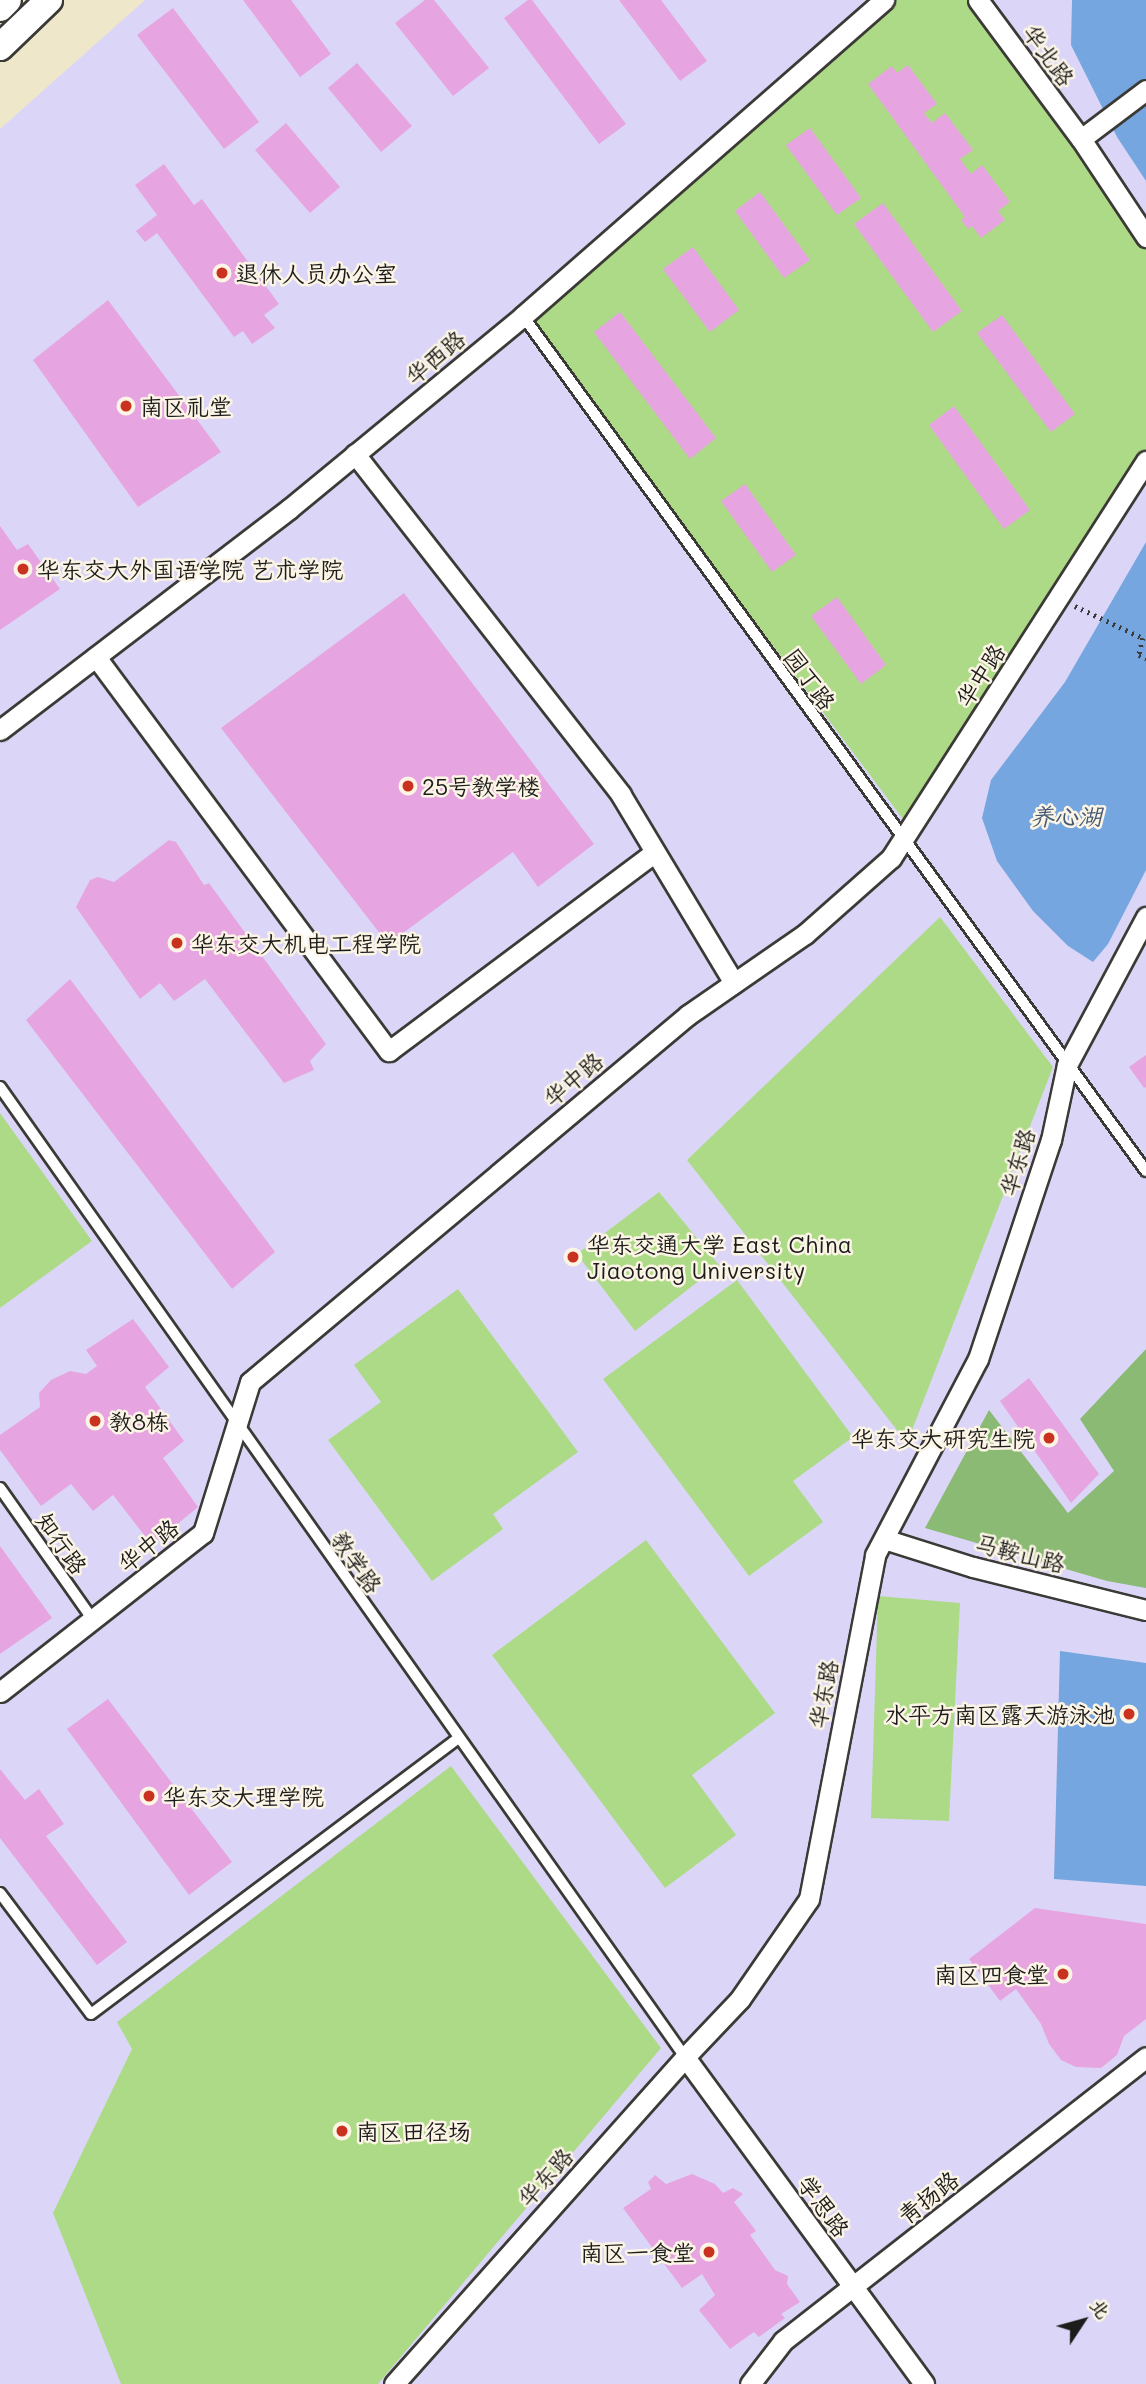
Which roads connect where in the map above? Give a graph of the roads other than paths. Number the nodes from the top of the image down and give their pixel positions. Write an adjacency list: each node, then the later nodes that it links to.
1 (8, 0): 5 (street)
2 (49, 0): 6 (street)
3 (884, 0): 10 (street, 华西路)
4 (978, 0): 8 (street, 华北路)
5 (0, 8)
6 (0, 47)
7 (1146, 90): 8 (street)
8 (1081, 139): 9 (street)
9 (1146, 237)
10 (523, 316): 11 (street, 华西路); 15 (lane, 园丁路)
11 (355, 454): 13 (street, 华西路); 16 (street)
12 (1146, 461): 15 (street, 华中路)
13 (96, 657): 14 (street, 华西路); 16 (street)
14 (0, 730)
15 (903, 840): 18 (street, 华中路); 19 (lane, 园丁路)
16 (655, 852): 18 (street)
17 (1146, 917): 19 (street, 华东路)
18 (734, 983): 22 (street, 华中路)
19 (1067, 1065): 21 (lane, 园丁路); 24 (street, 华东路)
20 (0, 1087): 22 (lane, 教学路)
21 (1146, 1171)
22 (236, 1425): 26 (street, 华中路); 28 (lane, 教学路)
23 (0, 1488): 26 (lane, 知行路)
24 (884, 1539): 25 (street, 马鞍山路); 30 (street, 华东路)
25 (1146, 1610)
26 (93, 1620): 27 (street, 华中路)
27 (0, 1692)
28 (459, 1738): 29 (lane); 30 (lane, 教学路)
29 (0, 1893)
30 (685, 2057): 32 (street, 学思路); 33 (street, 华东路)
31 (1146, 2057): 32 (street, 青扬路)
32 (853, 2287): 34 (street, 青扬路); 35 (street, 学思路)
33 (394, 2384)
34 (750, 2384)
35 (924, 2384)

